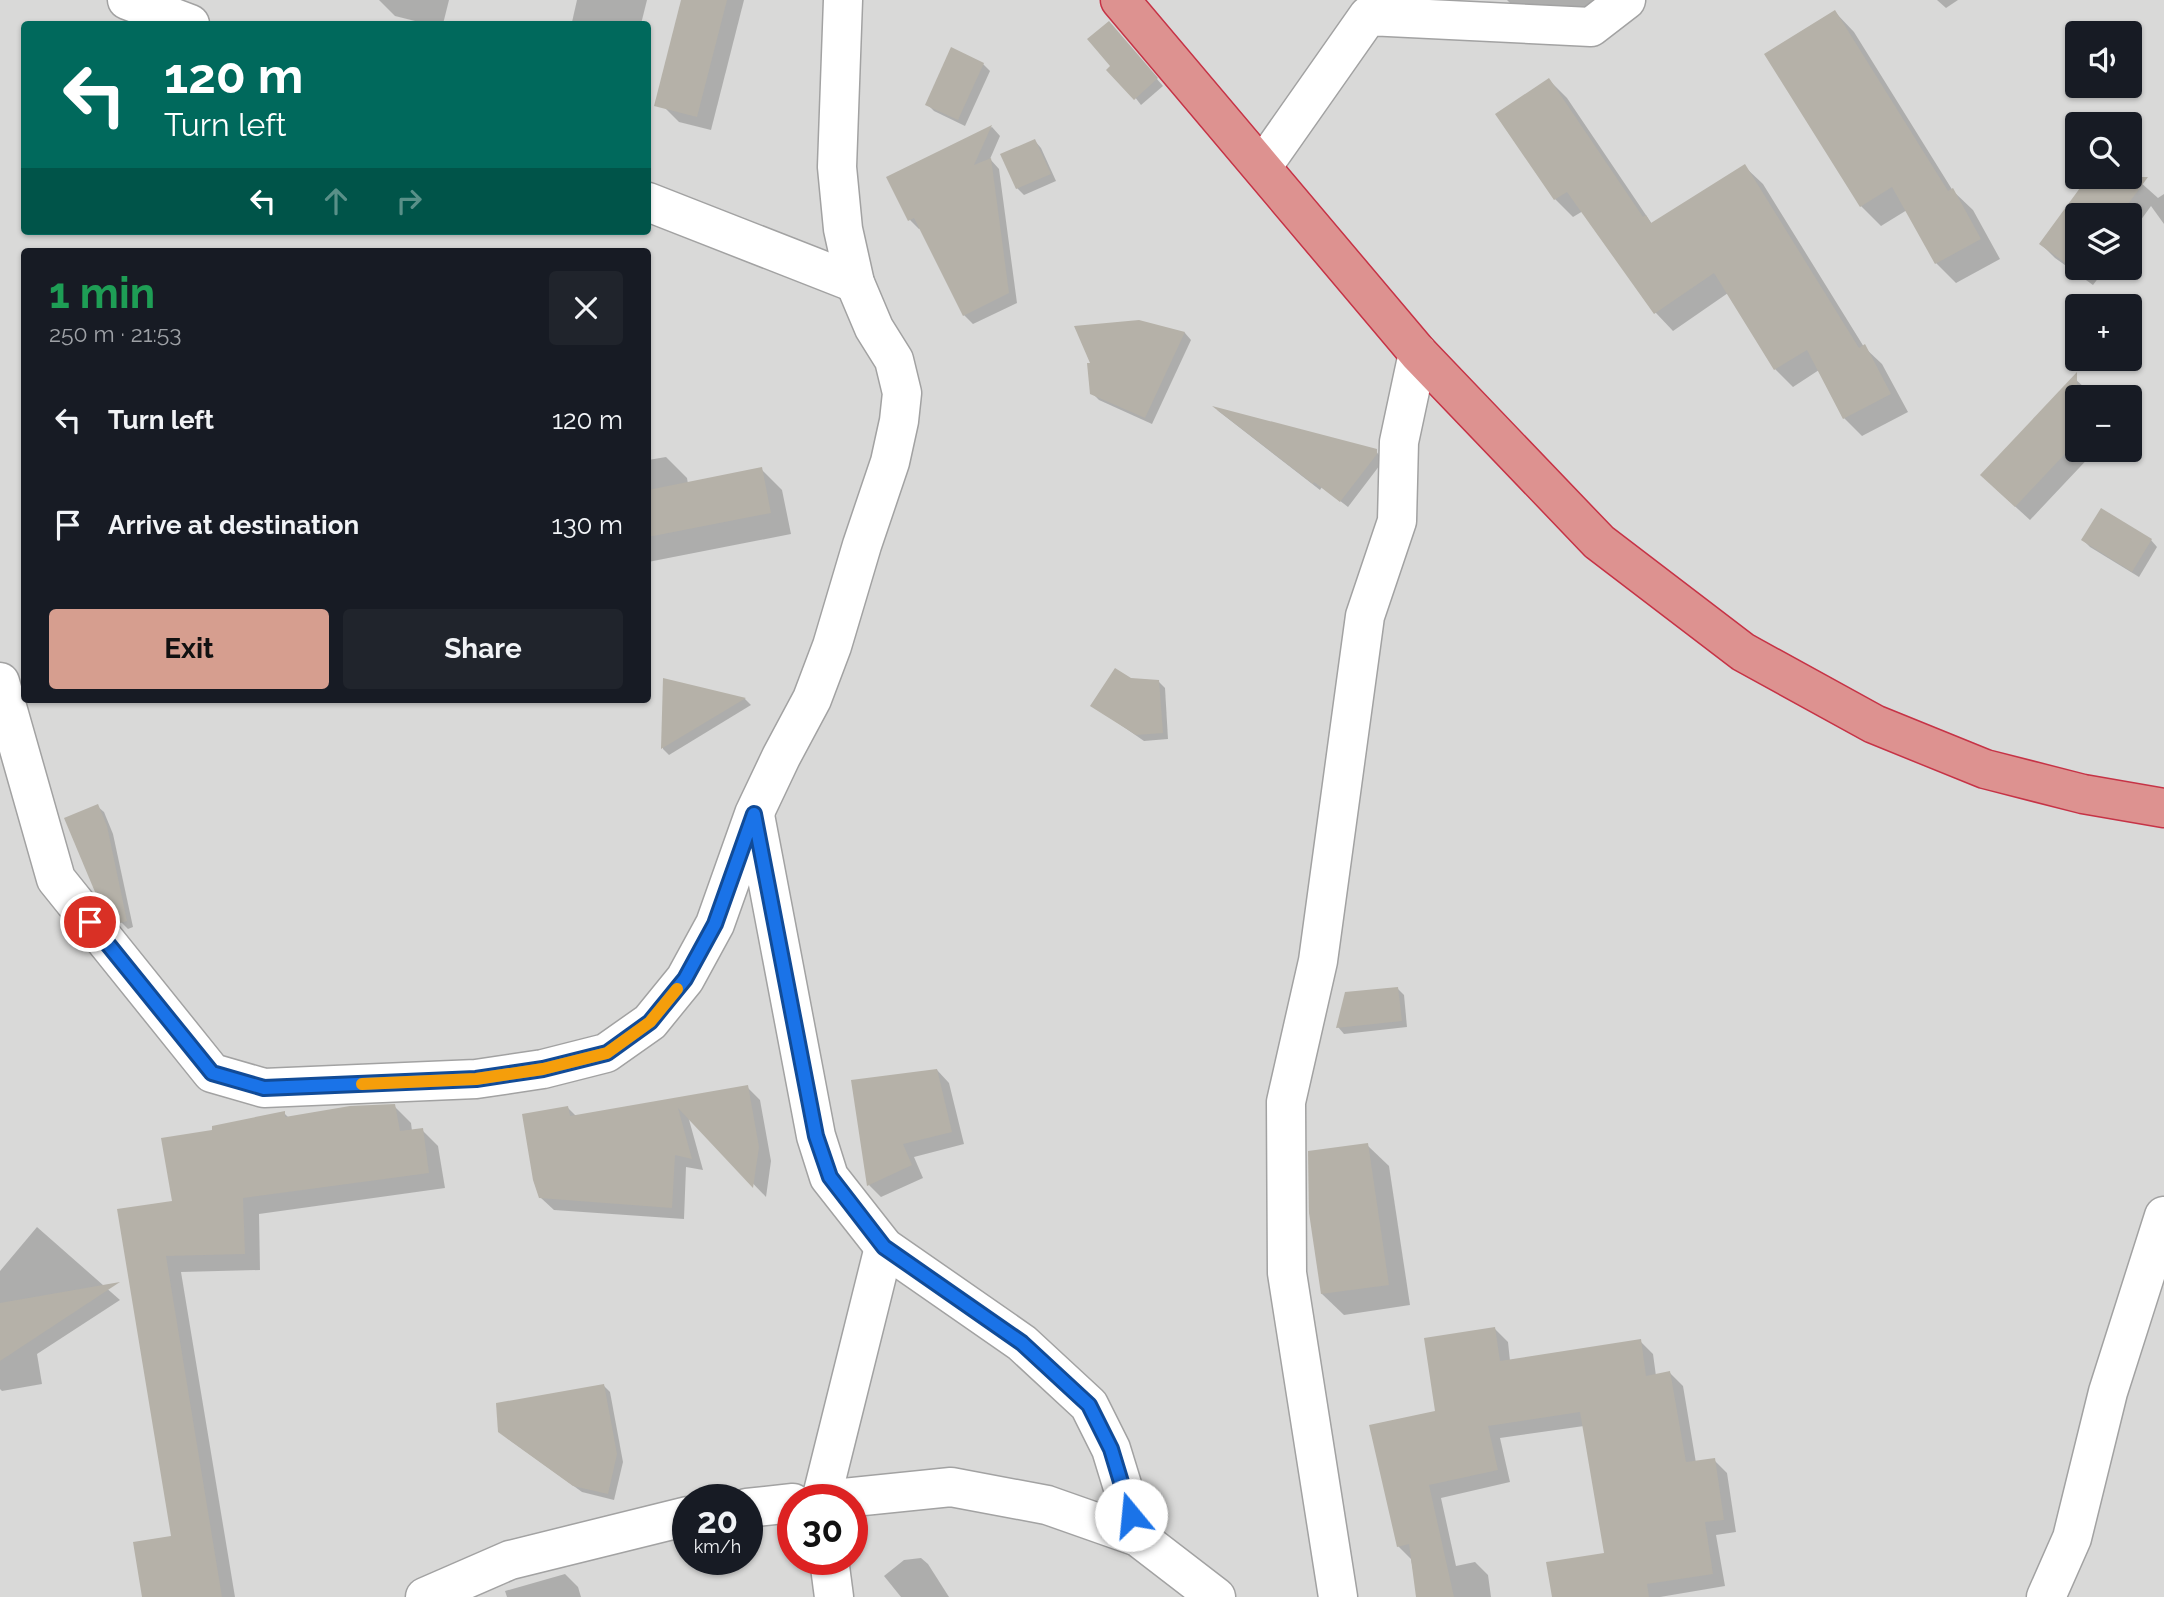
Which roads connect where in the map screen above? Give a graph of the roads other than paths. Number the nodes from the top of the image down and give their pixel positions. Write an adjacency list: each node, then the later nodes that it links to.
1 (127, 0): 5 (street)
2 (843, 0): 8 (street)
3 (1120, 0): 6 (highway)
4 (1626, 0): 6 (street)
5 (182, 21)
6 (1262, 167): 9 (highway)
7 (651, 203): 8 (street)
8 (855, 283): 12 (street)
9 (1418, 353): 11 (highway); 23 (street)
10 (0, 682): 12 (street)
11 (2164, 808)
12 (754, 814): 14 (street)
13 (2164, 1216): 24 (street)
14 (884, 1247): 15 (street); 18 (street)
15 (827, 1484)
16 (868, 1495): 18 (street)
17 (672, 1520): 20 (street)
18 (1138, 1537): 22 (street)
19 (831, 1575): 21 (street)
20 (425, 1597)
21 (834, 1597)
22 (1216, 1597)
23 (1338, 1597)
24 (2046, 1597)

